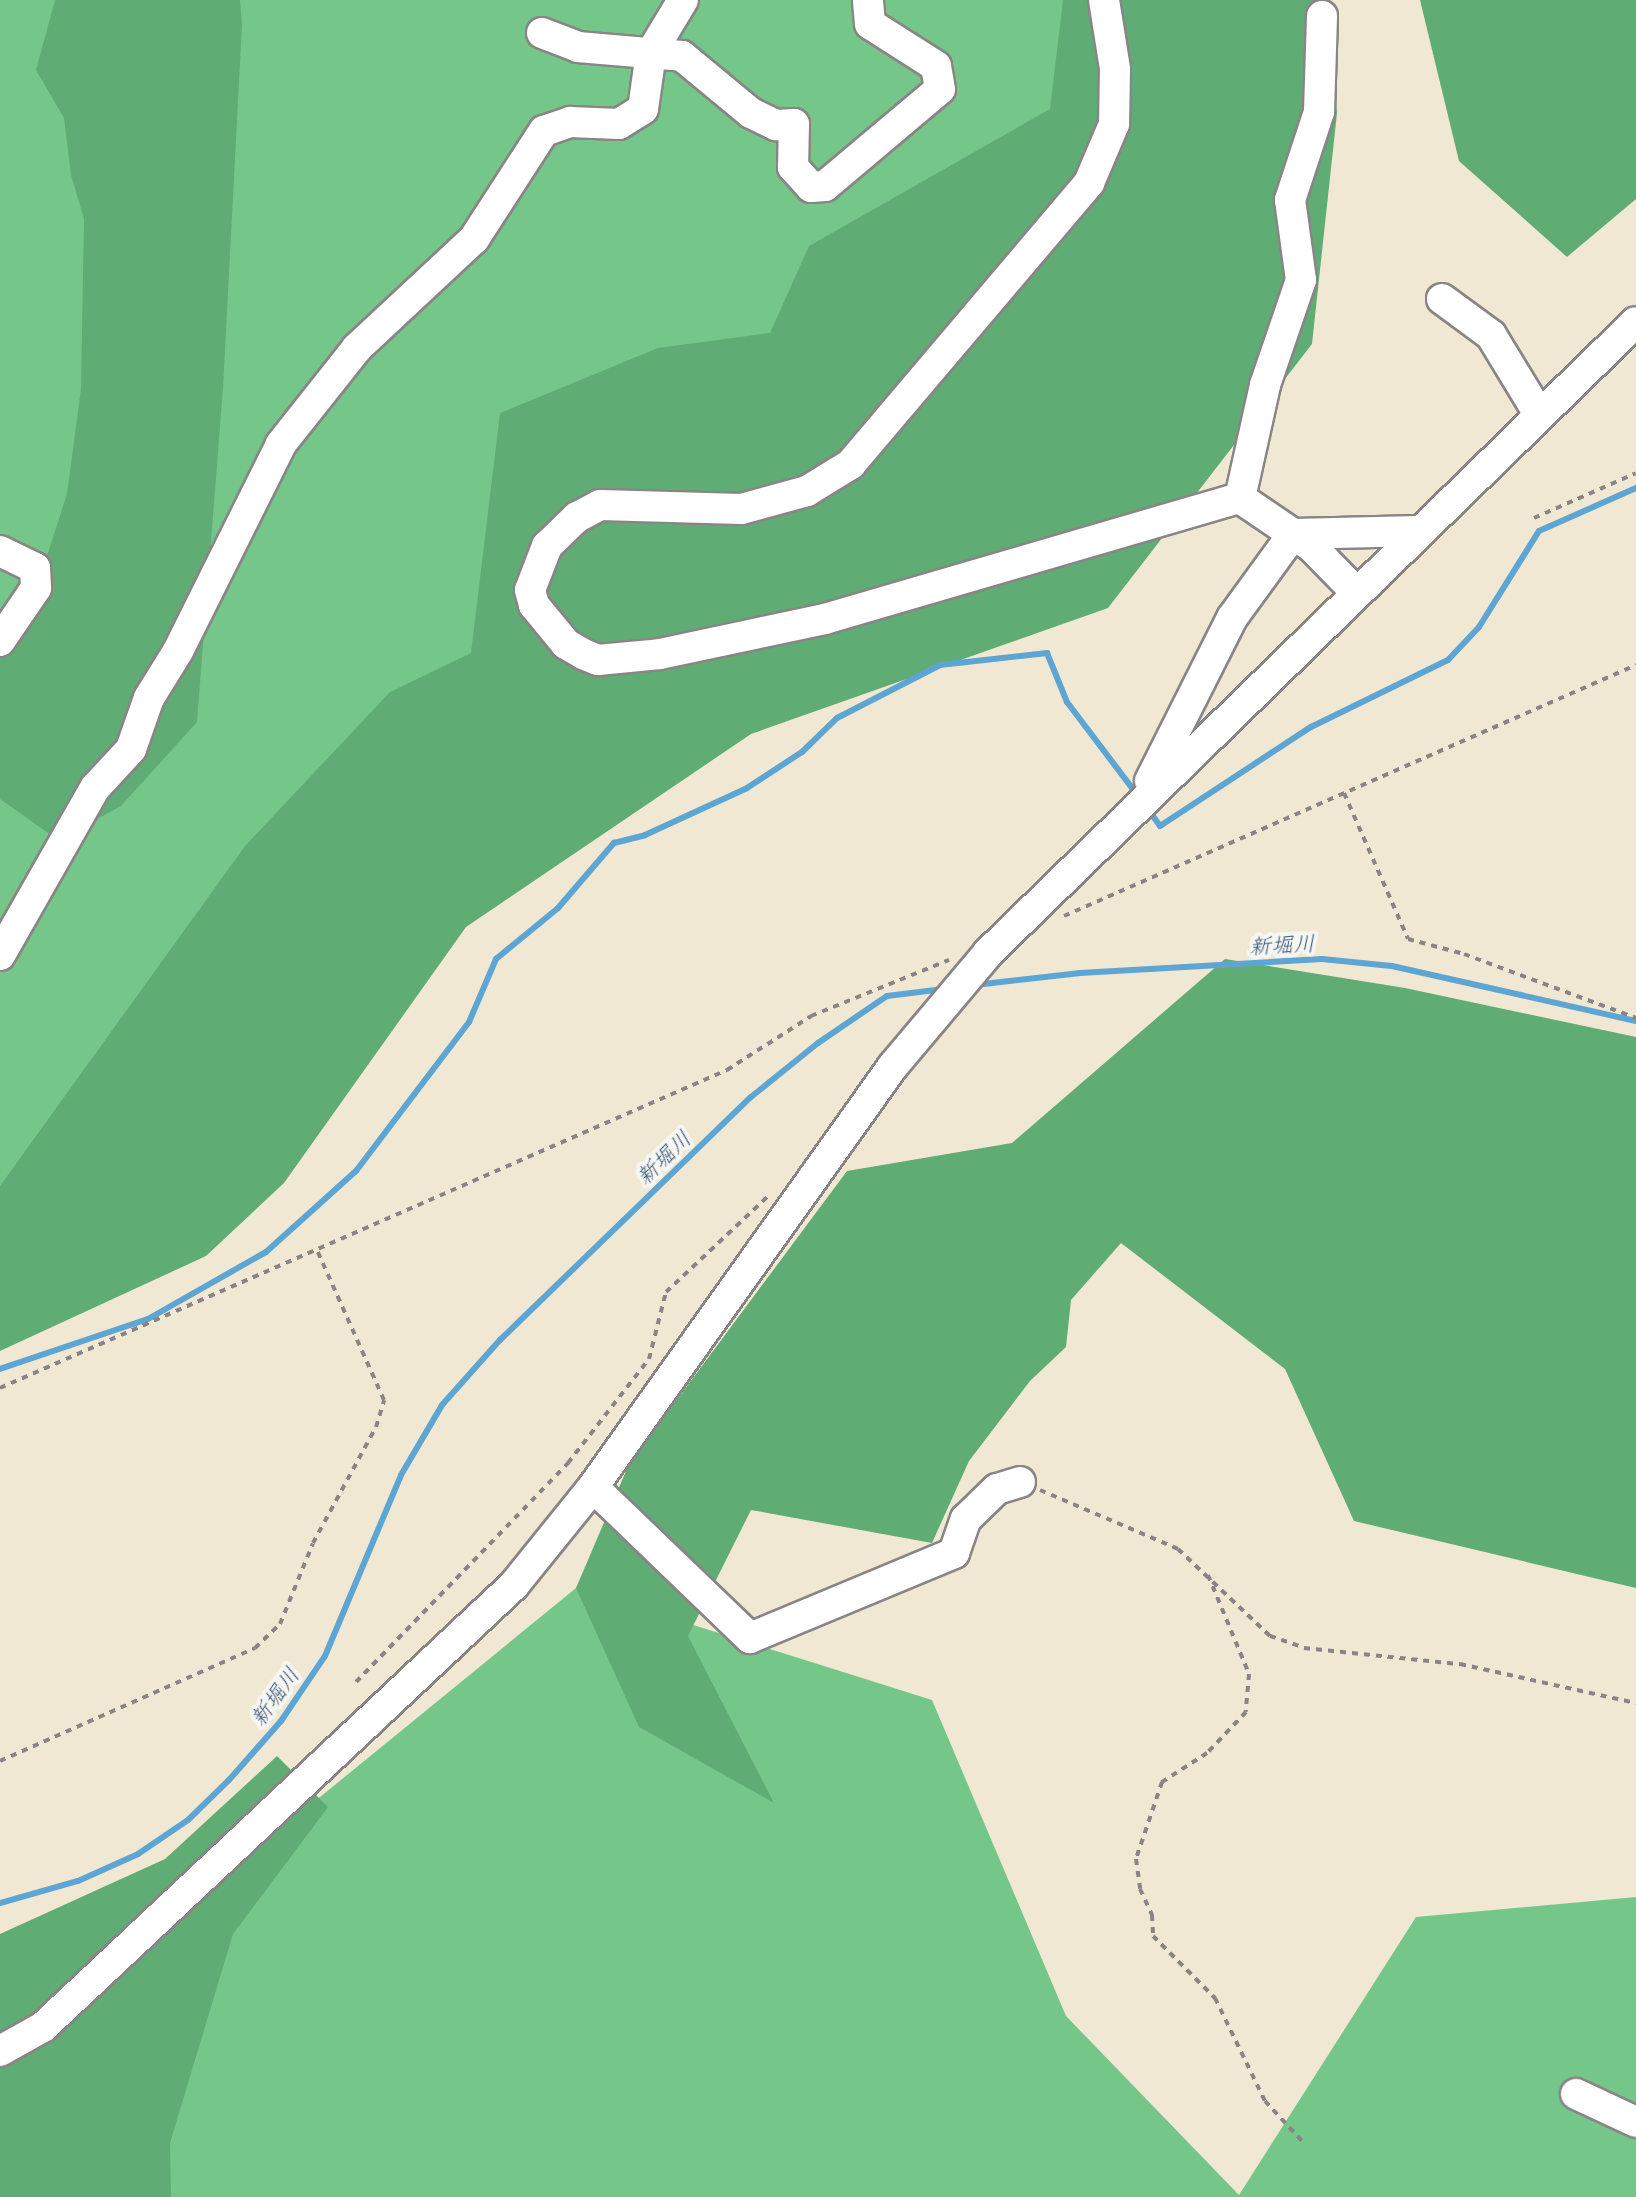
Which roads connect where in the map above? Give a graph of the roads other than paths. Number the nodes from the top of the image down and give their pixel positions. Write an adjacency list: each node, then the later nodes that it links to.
1 (683, 0): 6 (street)
2 (868, 0): 6 (street)
3 (1104, 0): 10 (street)
4 (1322, 16): 10 (street)
5 (542, 33): 6 (street)
6 (651, 53): 17 (street)
7 (1442, 299): 9 (street)
8 (1636, 322): 9 (street)
9 (1539, 414): 11 (street)
10 (1240, 498): 12 (street)
11 (1418, 531): 12 (street); 14 (street)
12 (1293, 534): 14 (street); 16 (street)
13 (0, 551): 15 (street)
14 (1355, 591): 16 (street)
15 (0, 641)
16 (1139, 804): 19 (street)
17 (0, 955)
18 (1020, 1482): 19 (street)
19 (593, 1487): 20 (street)
20 (0, 2051)
21 (1576, 2094): 22 (street)
22 (1636, 2122)

